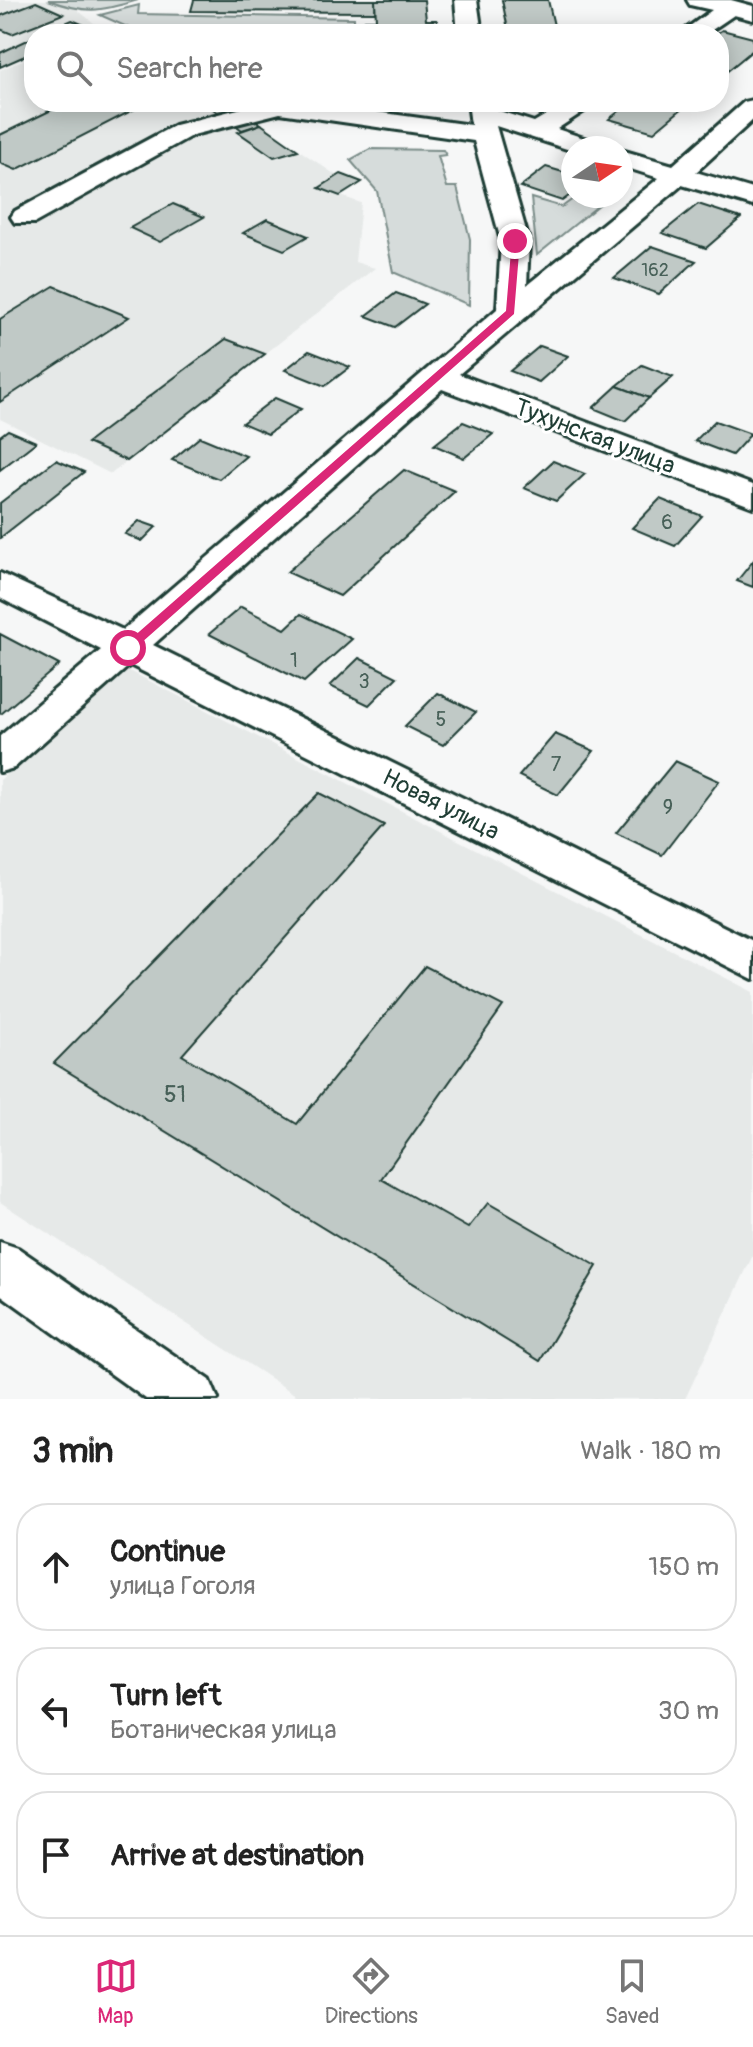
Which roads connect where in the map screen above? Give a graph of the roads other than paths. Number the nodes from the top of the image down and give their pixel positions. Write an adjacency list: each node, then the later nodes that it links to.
1 (466, 0): 4 (street)
2 (698, 0): 3 (street)
3 (746, 9): 5 (street)
4 (469, 24)
5 (713, 24)
6 (753, 107): 16 (street)
7 (256, 112): 18 (street)
8 (319, 112): 11 (street)
9 (329, 112): 11 (street)
10 (568, 112): 13 (street)
11 (325, 113): 12 (street)
12 (482, 117): 13 (street); 19 (street)
13 (537, 130): 14 (street)
14 (561, 138)
15 (633, 162): 16 (street)
16 (677, 176): 17 (street); 19 (street)
17 (753, 198)
18 (25, 217)
19 (511, 312): 20 (street)
20 (437, 376): 21 (street, Тухунская улица); 23 (street)
21 (753, 497)
22 (0, 584): 23 (street, Новая улица)
23 (128, 648): 24 (street); 25 (street, Новая улица)
24 (0, 758)
25 (753, 961)
26 (0, 1265): 27 (street)
27 (191, 1399)

